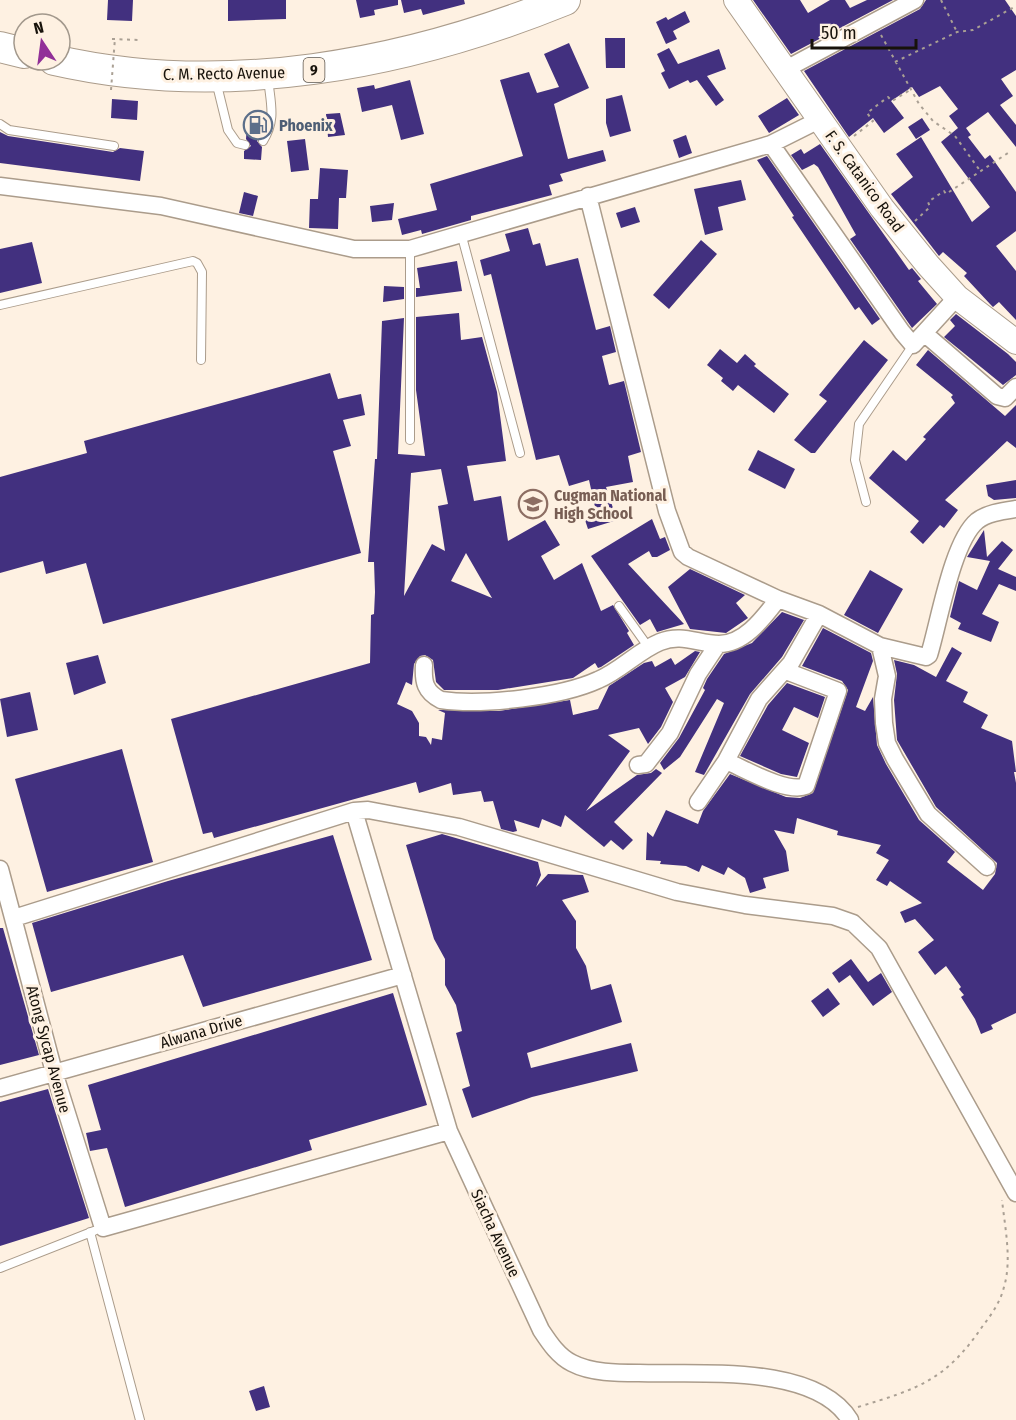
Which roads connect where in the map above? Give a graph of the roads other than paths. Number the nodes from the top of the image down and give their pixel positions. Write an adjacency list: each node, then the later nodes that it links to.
1 (565, 0): 6 (highway, C. M. Recto Avenue / 9)
2 (736, 0): 5 (street, F. S. Catanico Road)
3 (915, 0): 5 (street)
4 (72, 63): 7 (highway, C. M. Recto Avenue / 9)
5 (786, 69): 8 (street, F. S. Catanico Road)
6 (268, 74): 7 (highway, C. M. Recto Avenue / 9); 10 (lane)
7 (214, 76): 12 (lane)
8 (820, 119): 11 (street); 18 (street, F. S. Catanico Road)
9 (0, 124): 13 (lane)
10 (263, 141)
11 (771, 144): 15 (street); 20 (street)
12 (245, 145)
13 (114, 146)
14 (0, 186): 17 (street)
15 (588, 196): 16 (street); 28 (street)
16 (461, 233): 17 (street); 25 (lane)
17 (410, 249): 24 (lane)
18 (957, 297): 20 (street); 21 (street, F. S. Catanico Road)
19 (0, 304): 22 (lane)
20 (919, 339): 23 (street); 26 (lane)
21 (1016, 342)
22 (201, 360)
23 (1016, 387)
24 (410, 440)
25 (520, 453)
26 (866, 502)
27 (1016, 509): 32 (street)
28 (778, 599): 30 (street); 31 (street)
29 (619, 606): 33 (lane)
30 (819, 614): 32 (street); 35 (street)
31 (718, 644): 33 (street); 37 (street)
32 (880, 646): 40 (street)
33 (649, 648): 34 (street)
34 (424, 665)
35 (786, 671): 36 (street); 36 (street)
36 (726, 761): 38 (street)
37 (639, 765)
38 (698, 802)
39 (354, 812): 42 (street); 43 (street, Siacha Avenue); 47 (street)
40 (987, 867)
41 (0, 869): 42 (street, Atong Sycap Avenue)
42 (14, 918): 44 (street, Atong Sycap Avenue)
43 (403, 975): 44 (street, Alwana Drive); 46 (street, Siacha Avenue)
44 (54, 1072): 45 (street, Alwana Drive); 48 (street, Atong Sycap Avenue)
45 (0, 1088)
46 (449, 1131): 48 (street); 50 (street, Siacha Avenue)
47 (1016, 1193)
48 (97, 1230): 49 (lane); 51 (lane)
49 (0, 1268)
50 (847, 1415)
51 (140, 1420)

